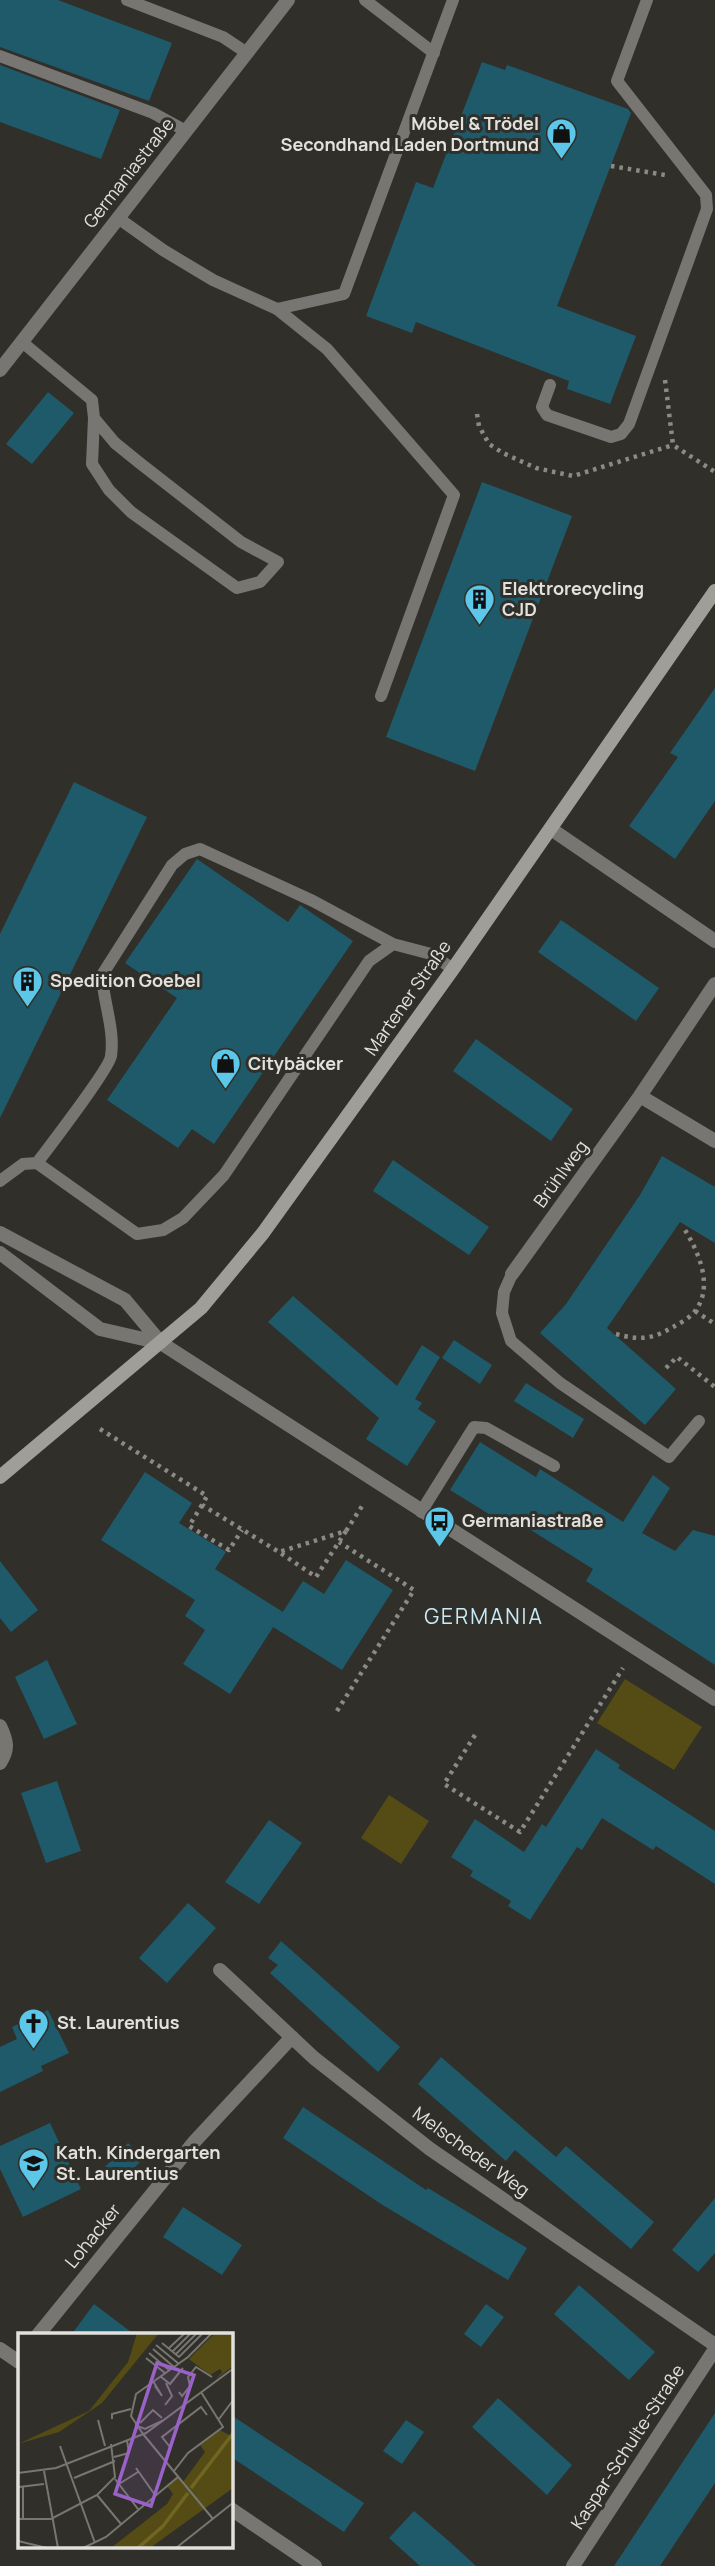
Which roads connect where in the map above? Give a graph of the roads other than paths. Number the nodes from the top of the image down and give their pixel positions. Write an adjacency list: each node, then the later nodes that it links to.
1 (127, 0): 6 (lane)
2 (288, 0): 6 (street, Germaniastraße)
3 (365, 0): 7 (lane)
4 (453, 0): 7 (lane)
5 (647, 0): 14 (lane)
6 (247, 52): 9 (street, Germaniastraße)
7 (434, 53): 11 (lane)
8 (0, 56): 9 (lane)
9 (186, 131): 10 (street, Germaniastraße)
10 (118, 218): 11 (lane); 12 (street, Germaniastraße)
11 (276, 309): 17 (lane)
12 (22, 342): 13 (street, Germaniastraße); 15 (lane)
13 (0, 370)
14 (550, 385)
15 (94, 418): 15 (lane)
16 (715, 591): 18 (street, Martener Straße)
17 (381, 696)
18 (551, 829): 19 (street); 21 (street, Martener Straße)
19 (715, 941)
20 (393, 944): 21 (lane); 25 (lane); 25 (lane)
21 (453, 970): 30 (street, Martener Straße)
22 (715, 984): 23 (street, Brühlweg)
23 (640, 1096): 24 (street); 29 (street, Brühlweg)
24 (715, 1141)
25 (37, 1163): 26 (lane)
26 (0, 1181)
27 (0, 1234): 30 (street)
28 (0, 1253): 30 (street)
29 (512, 1274): 31 (lane)
30 (161, 1343): 33 (street, Martener Straße); 34 (street)
31 (699, 1421)
32 (554, 1466): 34 (lane)
33 (0, 1477)
34 (421, 1512): 35 (street)
35 (715, 1699)
36 (0, 1726): 37 (street)
37 (0, 1763)
38 (220, 1970): 39 (street, Melscheder Weg)
39 (292, 2037): 40 (street, Lohacker); 41 (street, Melscheder Weg)
40 (40, 2333)
41 (715, 2347): 46 (street, Kaspar-Schulte-Straße)
42 (0, 2349): 43 (street)
43 (18, 2359)
44 (233, 2510): 45 (street)
45 (316, 2566)
46 (573, 2566)

